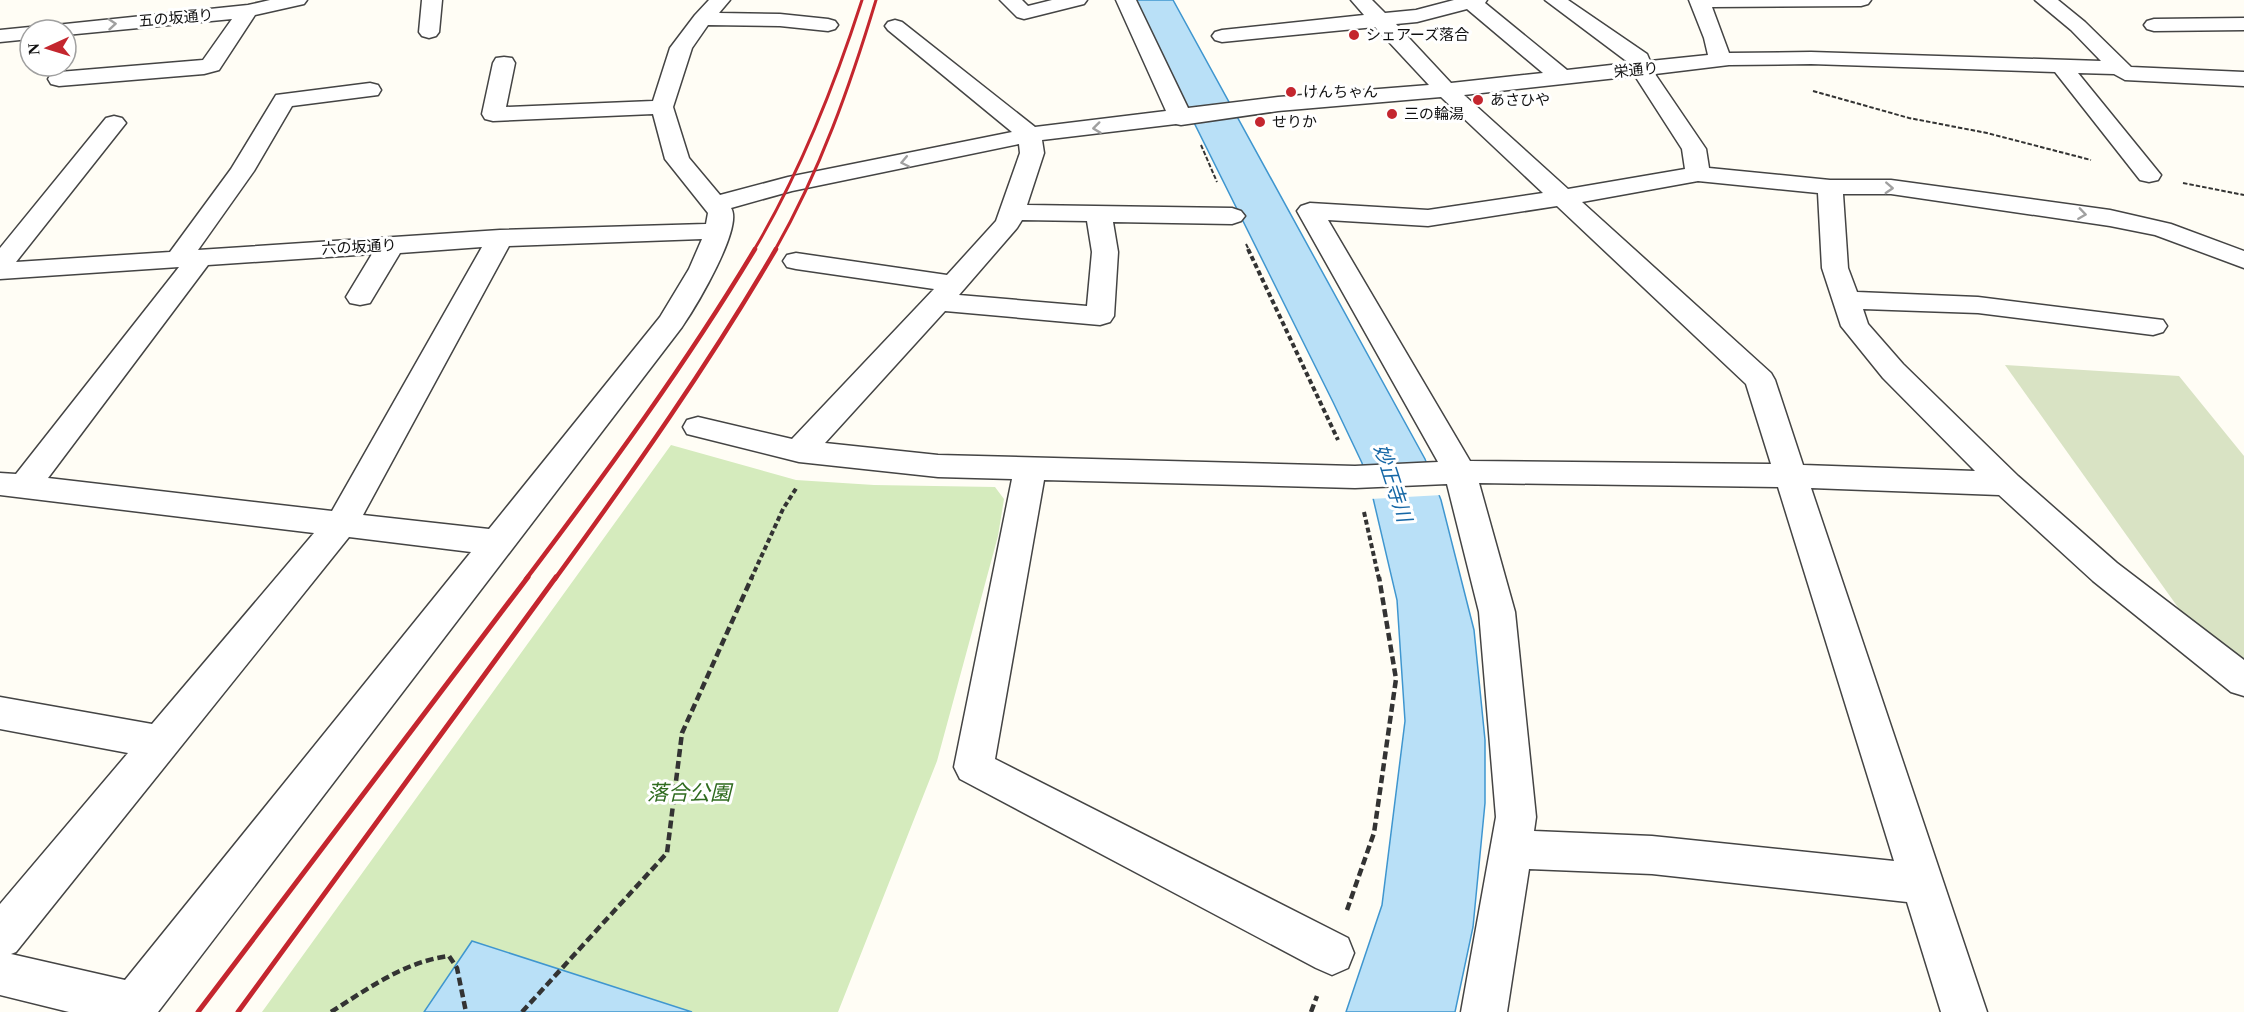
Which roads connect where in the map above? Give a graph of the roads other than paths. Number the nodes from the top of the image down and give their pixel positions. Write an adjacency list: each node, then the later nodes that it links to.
1 (297, 0): 14 (street, 五の坂通り)
2 (432, 0): 22 (street)
3 (1010, 0): 4 (street)
4 (1077, 0)
5 (1125, 0): 39 (street)
6 (1361, 0): 15 (street)
7 (1555, 0): 33 (street)
8 (1700, 0): 9 (street); 27 (street)
9 (1861, 0)
10 (2045, 0): 30 (street)
11 (1474, 1): 15 (street); 32 (street)
12 (182, 9): 14 (street, 五の坂通り); 21 (street, 五の坂通り, one-way to 12)
13 (711, 9): 17 (street); 38 (street)
14 (248, 11): 31 (street)
15 (1379, 21): 26 (street); 37 (street)
16 (2244, 24): 18 (street)
17 (828, 25)
18 (2154, 25)
19 (895, 26): 41 (street)
20 (78, 27): 21 (street, 五の坂通り)
21 (82, 27): 23 (street)
22 (429, 32)
23 (78, 33)
24 (18, 34): 25 (street)
25 (0, 36)
26 (1222, 36)
27 (1720, 60): 29 (street, 栄通り); 33 (street, 栄通り)
28 (504, 63): 38 (street)
29 (2060, 65): 30 (street, 栄通り); 43 (street)
30 (2119, 68): 34 (street, 栄通り)
31 (78, 74)
32 (1562, 77): 33 (street, 栄通り); 37 (street, 栄通り)
33 (1648, 78): 35 (street); 42 (street)
34 (2244, 80)
35 (1678, 86)
36 (370, 90): 52 (street)
37 (1446, 90): 39 (street, 栄通り); 45 (street)
38 (663, 107): 49 (street)
39 (1186, 117): 41 (street, 栄通り, one-way to 41)
40 (114, 123): 55 (street)
41 (1030, 135): 46 (street); 49 (street, 六の坂通り, one-way to 49)
42 (1698, 174): 44 (street); 45 (street)
43 (2149, 175)
44 (1830, 187): 53 (street, one-way to 53); 59 (street)
45 (1561, 198): 64 (street); 65 (street)
46 (1011, 212): 47 (street); 57 (street)
47 (1099, 213): 48 (street); 57 (street)
48 (1232, 216)
49 (717, 218): 50 (street, 六の坂通り); 69 (street)
50 (501, 238): 51 (street, 六の坂通り); 68 (street)
51 (391, 245): 52 (street, 六の坂通り); 58 (street)
52 (190, 258): 56 (street, 六の坂通り); 67 (street)
53 (2244, 260)
54 (796, 261): 57 (street)
55 (0, 265)
56 (0, 272)
57 (946, 293): 62 (street)
58 (360, 297)
59 (1847, 300): 60 (street); 66 (street)
60 (2153, 326)
61 (698, 427): 62 (street)
62 (808, 452): 63 (street)
63 (1030, 468): 64 (street); 76 (street)
64 (1450, 472): 65 (street); 73 (street)
65 (1791, 476): 66 (street); 74 (street)
66 (2007, 484): 70 (street)
67 (12, 486): 68 (street)
68 (341, 524): 69 (street); 72 (street)
69 (500, 543): 78 (street)
70 (2244, 681)
71 (0, 713): 72 (street)
72 (161, 742): 75 (street)
73 (1511, 849): 74 (street); 79 (street)
74 (1923, 884): 80 (street)
75 (0, 937)
76 (1332, 953)
77 (0, 973): 78 (street)
78 (131, 1009)
79 (1484, 1012)
80 (1965, 1012)

